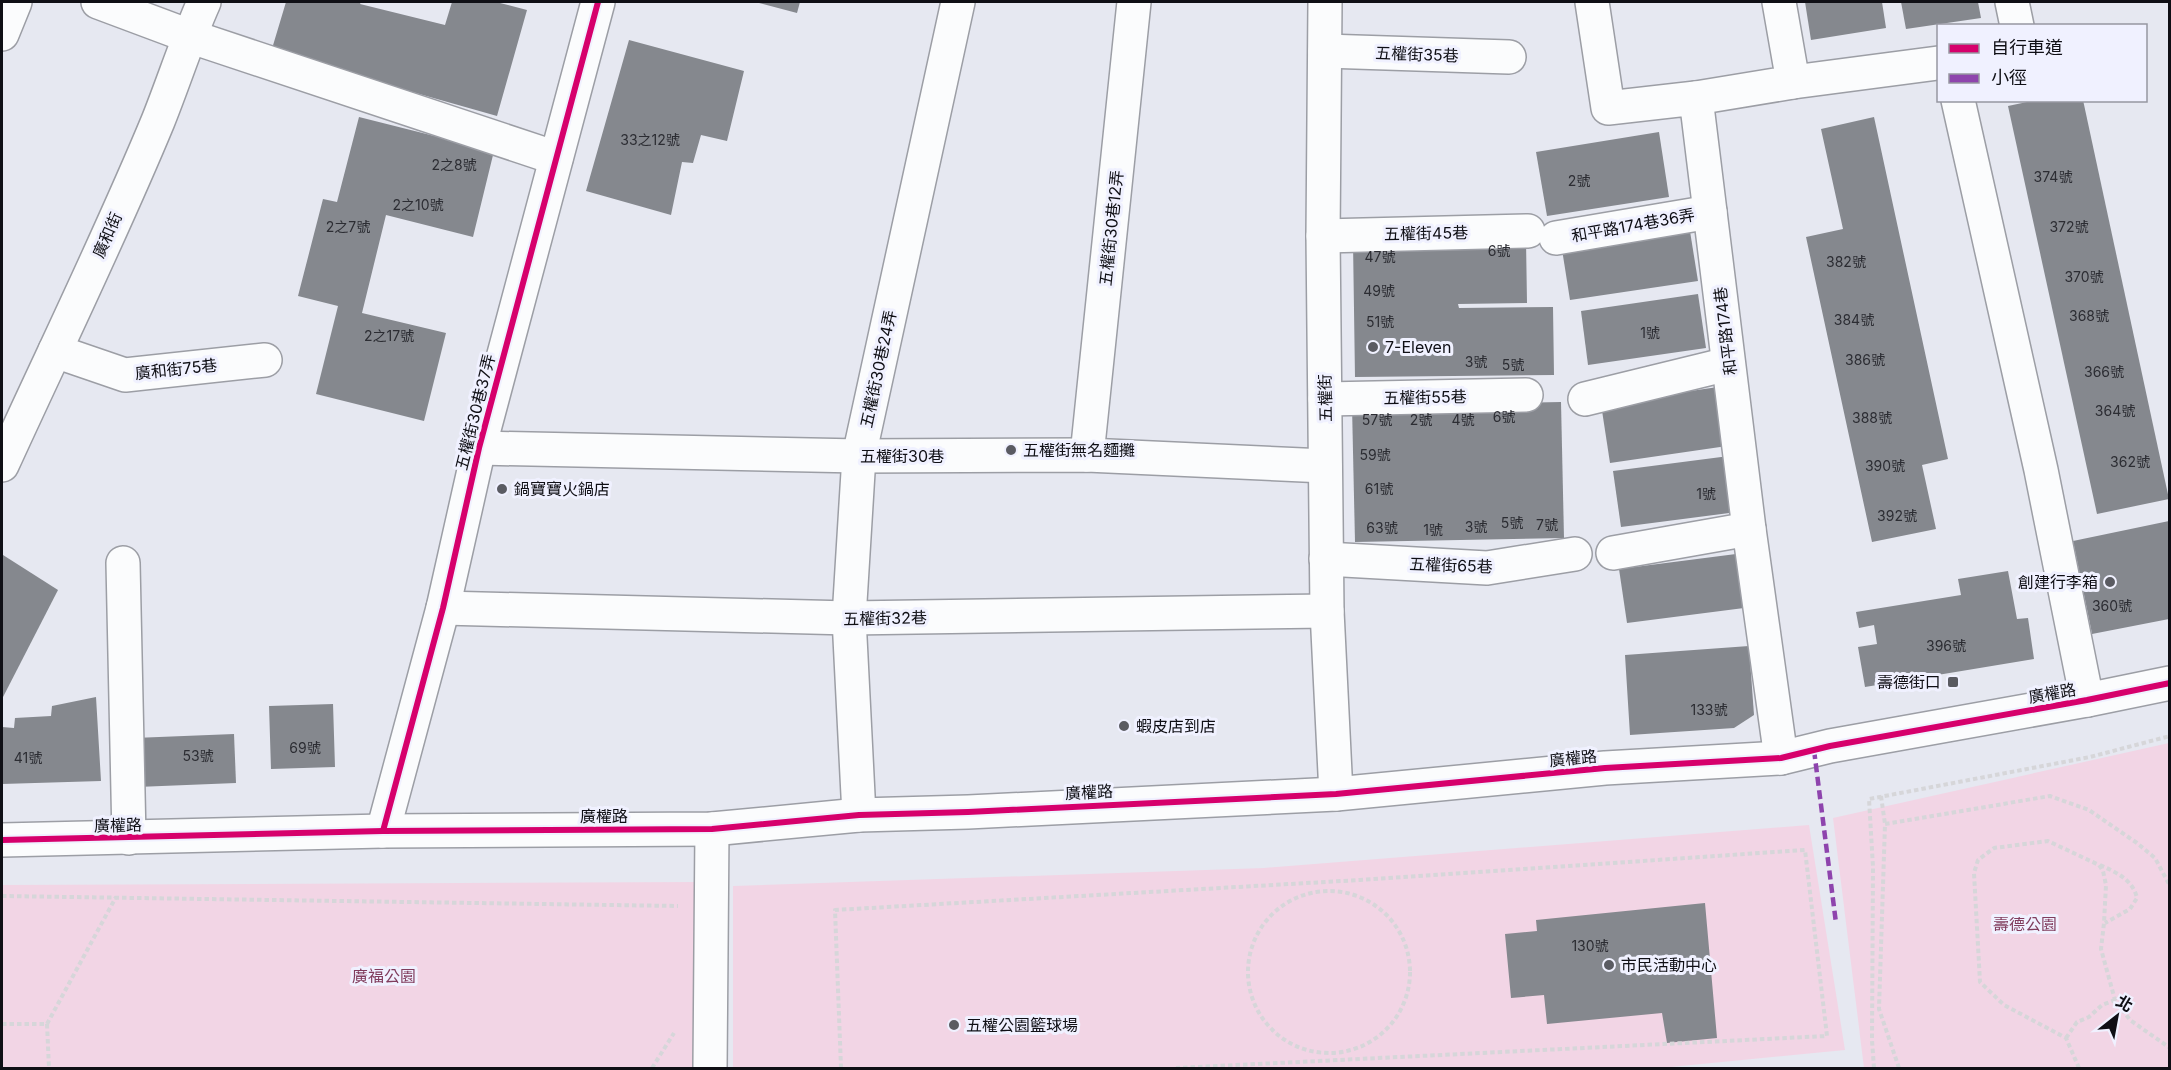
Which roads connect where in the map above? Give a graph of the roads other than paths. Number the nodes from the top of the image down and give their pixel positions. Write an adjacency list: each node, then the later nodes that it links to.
1 (15, 2): 12 (street)
2 (98, 2): 13 (street)
3 (204, 2): 13 (street, 廣和街)
4 (598, 2): 20 (street, 五權街30巷37弄)
5 (958, 2): 32 (street, 五權街30巷24弄)
6 (1134, 2): 31 (street, 五權街30巷12弄)
7 (1325, 2): 14 (street, 五權街)
8 (1592, 2): 18 (street)
9 (1779, 2): 17 (street)
10 (2012, 2): 11 (street)
11 (2017, 24)
12 (2, 34)
13 (189, 36): 20 (street); 24 (street, 廣和街)
14 (1325, 51): 15 (street, 五權街35巷); 23 (street, 五權街)
15 (1509, 57)
16 (1937, 63): 17 (street)
17 (1793, 82): 18 (street)
18 (1696, 98): 21 (street, 和平路174巷)
19 (1958, 102): 44 (street)
20 (556, 159): 30 (street, 五權街30巷37弄)
21 (1710, 212): 22 (street, 和平路174巷36弄); 26 (street, 和平路174巷)
22 (1542, 235): 23 (street, 五權街45巷)
23 (1323, 236): 28 (street, 五權街)
24 (55, 351): 25 (street, 廣和街75巷); 33 (street, 廣和街)
25 (265, 360)
26 (1728, 364): 29 (street); 35 (street, 和平路174巷)
27 (1526, 395): 28 (street, 五權街55巷)
28 (1324, 399): 34 (street, 五權街)
29 (1585, 399)
30 (479, 448): 32 (street, 五權街30巷); 40 (street, 五權街30巷37弄)
31 (1087, 455): 32 (street, 五權街30巷); 34 (street, 五權街30巷)
32 (859, 456): 42 (street, 五權街30巷24弄)
33 (2, 465)
34 (1325, 466): 38 (street, 五權街)
35 (1749, 529): 36 (street); 45 (street, 和平路174巷)
36 (1613, 553)
37 (1575, 554): 38 (street, 五權街65巷)
38 (1326, 559): 41 (street, 五權街)
39 (123, 562): 50 (street)
40 (442, 608): 42 (street, 五權街32巷); 49 (street, 五權街30巷37弄)
41 (1327, 611): 42 (street, 五權街32巷); 46 (street, 五權街)
42 (849, 618): 47 (street, 五權街30巷24弄)
43 (2169, 683): 44 (street, 廣權路)
44 (2088, 700): 45 (street, 廣權路)
45 (1781, 758): 46 (street, 廣權路)
46 (1336, 794): 47 (street, 廣權路)
47 (859, 815): 48 (street, 廣權路)
48 (712, 829): 49 (street, 廣權路); 52 (street)
49 (383, 831): 50 (street, 廣權路)
50 (129, 838): 51 (street, 廣權路)
51 (2, 840)
52 (710, 1068)

